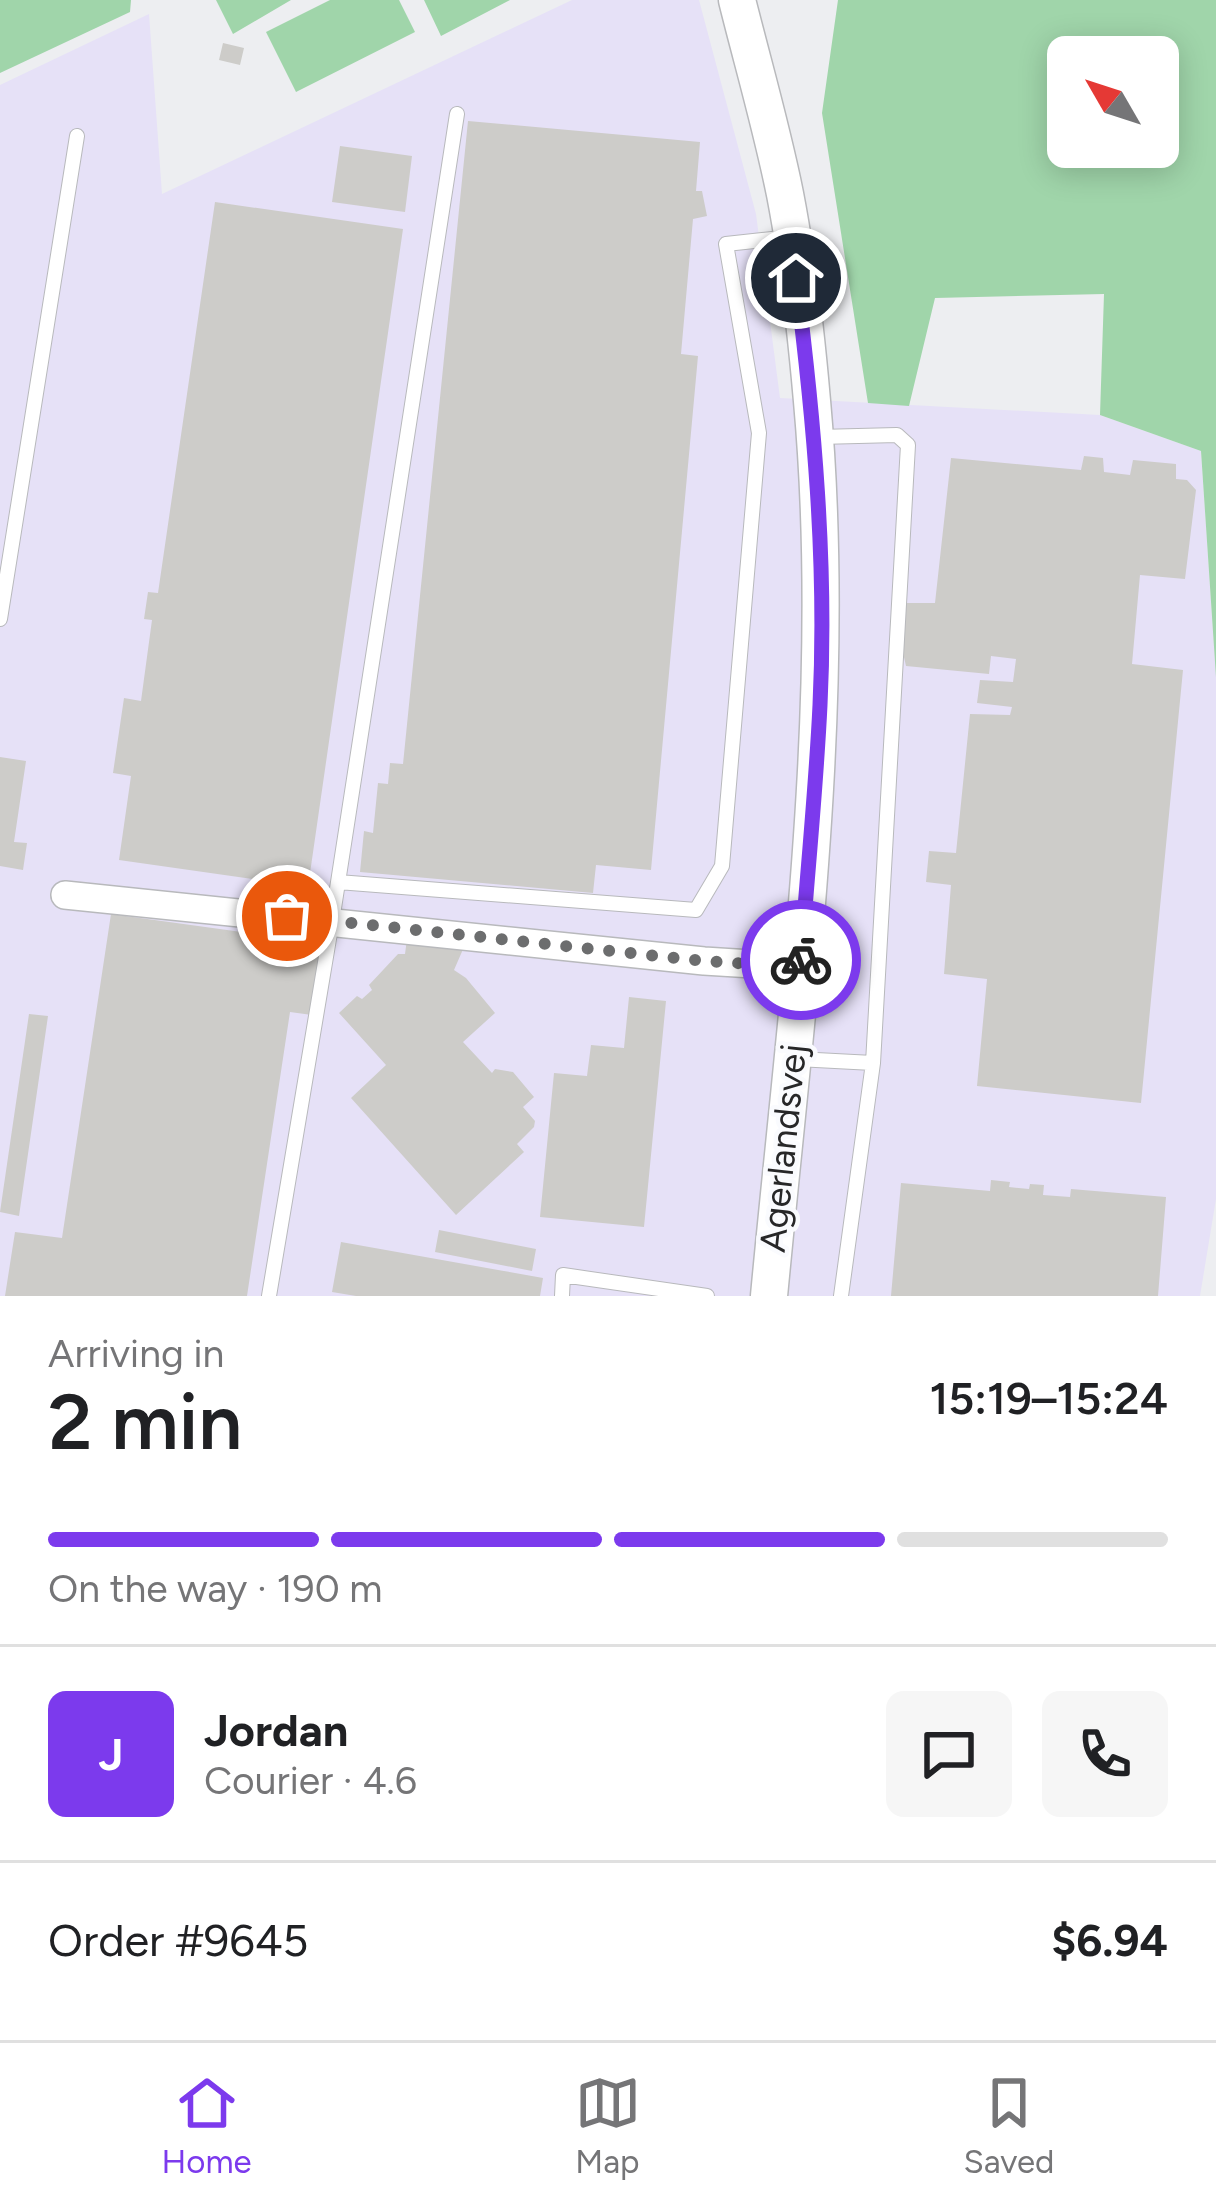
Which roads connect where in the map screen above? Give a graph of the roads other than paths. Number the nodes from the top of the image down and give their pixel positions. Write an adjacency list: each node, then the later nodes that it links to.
1 (737, 0): 4 (street, Agerlandsvej)
2 (457, 114): 7 (lane)
3 (77, 136): 6 (lane)
4 (791, 237): 5 (street, Agerlandsvej); 7 (lane)
5 (814, 437): 10 (street, Agerlandsvej); 12 (lane)
6 (0, 619)
7 (338, 882): 9 (lane)
8 (65, 895): 9 (street)
9 (332, 921): 10 (street); 13 (lane)
10 (800, 967): 11 (street, Agerlandsvej)
11 (792, 1059): 12 (lane); 16 (street, Agerlandsvej)
12 (873, 1063): 17 (lane)
13 (268, 1296)
14 (562, 1296): 15 (lane)
15 (707, 1296)
16 (769, 1296)
17 (841, 1296)

